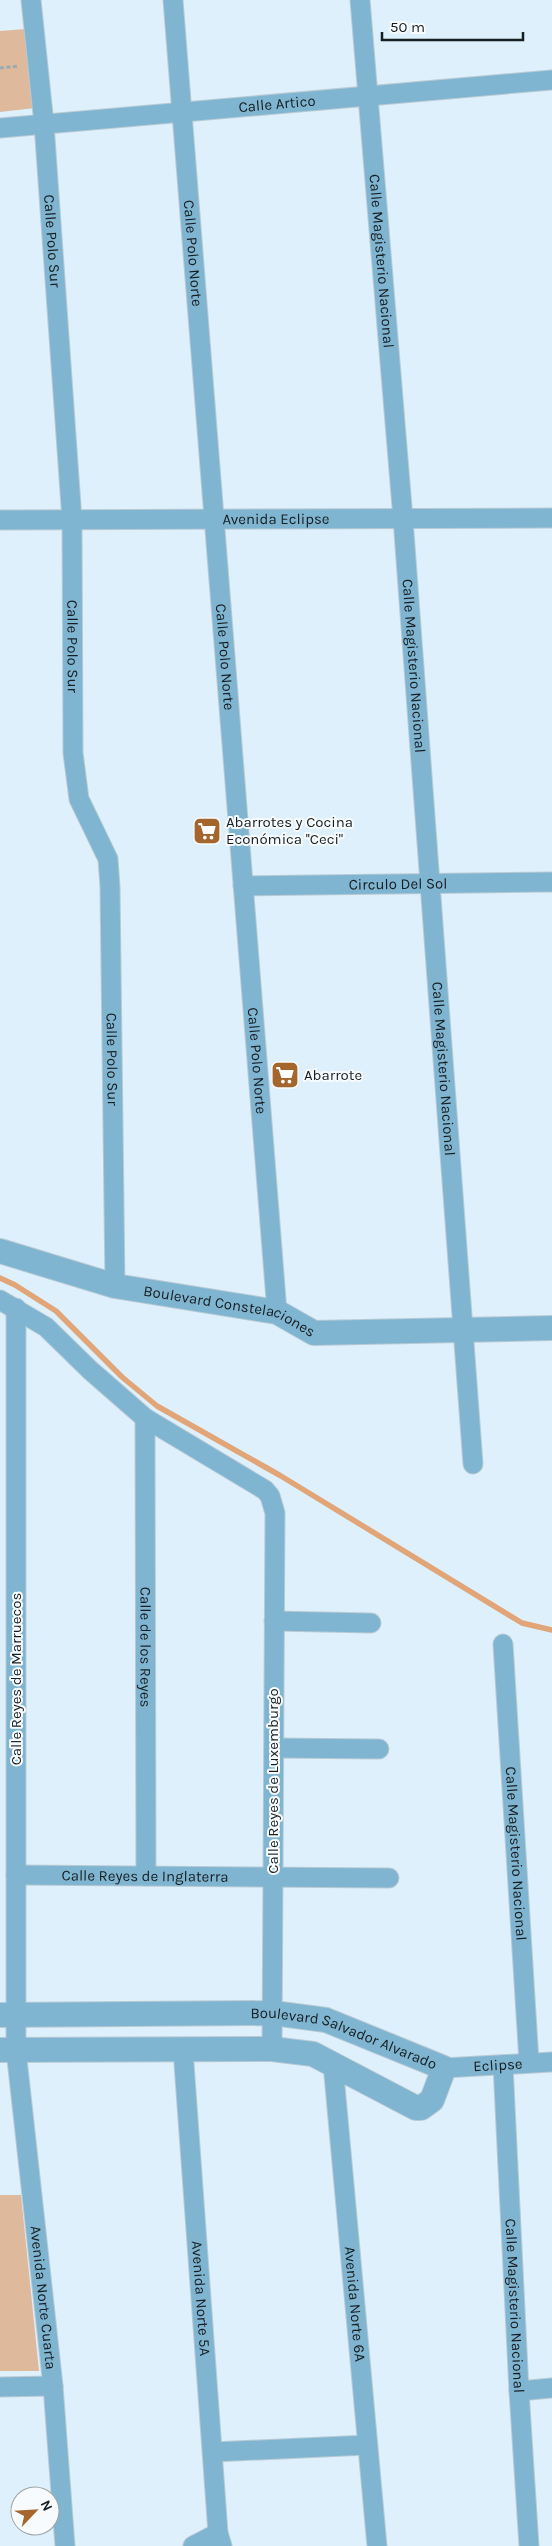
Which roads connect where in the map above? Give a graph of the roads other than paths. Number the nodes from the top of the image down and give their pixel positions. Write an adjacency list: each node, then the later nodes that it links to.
1 (31, 0): 7 (street, Calle Polo Sur)
2 (173, 0): 6 (street, Calle Polo Norte)
3 (360, 0): 5 (street, Calle Magisterio Nacional)
4 (552, 80): 5 (street, Calle Artico)
5 (368, 96): 6 (street, Calle Artico); 11 (street, Calle Magisterio Nacional)
6 (182, 113): 7 (street, Calle Artico); 10 (street, Calle Polo Norte)
7 (44, 124): 8 (street, Calle Artico); 13 (street, Calle Polo Sur)
8 (0, 128)
9 (552, 518): 11 (street, Avenida Eclipse)
10 (214, 519): 11 (street, Avenida Eclipse); 13 (street, Avenida Eclipse); 16 (street, Calle Polo Norte)
11 (403, 519): 15 (street, Calle Magisterio Nacional)
12 (0, 520): 13 (street, Avenida Eclipse)
13 (72, 520): 18 (street, Calle Polo Sur)
14 (552, 882): 15 (street, Circulo Del Sol)
15 (429, 883): 16 (street, Circulo Del Sol); 22 (street, Calle Magisterio Nacional)
16 (243, 886): 19 (street, Calle Polo Norte)
17 (0, 1251): 18 (street, Boulevard Constelaciones)
18 (115, 1286): 19 (street, Boulevard Constelaciones)
19 (277, 1312): 22 (street, Boulevard Constelaciones)
20 (8, 1315): 23 (street); 24 (street, Calle Reyes de Marruecos)
21 (552, 1328): 22 (street, Boulevard Constelaciones)
22 (462, 1330): 25 (street, Calle Magisterio Nacional)
23 (145, 1418): 27 (street, Calle Reyes de Luxemburgo); 34 (street, Calle de los Reyes)
24 (8, 1456): 26 (street, Calle Reyes de Marruecos)
25 (473, 1464)
26 (8, 1580): 30 (street, Calle Reyes de Marruecos)
27 (274, 1620): 28 (street); 31 (street, Calle Reyes de Luxemburgo)
28 (371, 1623)
29 (503, 1644): 42 (street, Calle Magisterio Nacional)
30 (8, 1723): 33 (street, Calle Reyes de Marruecos)
31 (274, 1748): 32 (street); 35 (street, Calle Reyes de Luxemburgo)
32 (379, 1749)
33 (16, 1875): 34 (street, Calle Reyes de Inglaterra); 38 (street, Calle Reyes de Marruecos)
34 (146, 1876): 35 (street, Calle Reyes de Inglaterra)
35 (273, 1877): 36 (street, Calle Reyes de Inglaterra); 37 (street, Calle Reyes de Luxemburgo)
36 (389, 1878)
37 (273, 2013): 38 (street, Boulevard Salvador Alvarado); 41 (street, Calle Reyes de Luxemburgo); 46 (street, Boulevard Salvador Alvarado)
38 (8, 2015): 39 (street, Calle Reyes de Marruecos)
39 (8, 2050): 40 (street, Boulevard Salvador Alvarado); 47 (street, Avenida Norte Cuarta)
40 (183, 2050): 41 (street, Boulevard Salvador Alvarado); 52 (street, Avenida Norte 5A)
41 (272, 2050): 44 (street, Boulevard Salvador Alvarado)
42 (529, 2062): 43 (street, Eclipse); 45 (street, Eclipse)
43 (552, 2062)
44 (333, 2064): 46 (street, Boulevard Salvador Alvarado); 51 (street, Avenida Norte 6A)
45 (502, 2065): 46 (street, Eclipse); 50 (street, Calle Magisterio Nacional)
46 (444, 2068)
47 (53, 2386): 48 (street); 54 (street, Avenida Norte Cuarta)
48 (0, 2387)
49 (552, 2388): 50 (street)
50 (518, 2391): 57 (street, Calle Magisterio Nacional)
51 (367, 2445): 52 (street); 56 (street, Avenida Norte 6A)
52 (213, 2452): 53 (street, Avenida Norte 5A)
53 (220, 2539): 55 (street)
54 (65, 2546)
55 (193, 2546)
56 (377, 2546)
57 (529, 2546)

